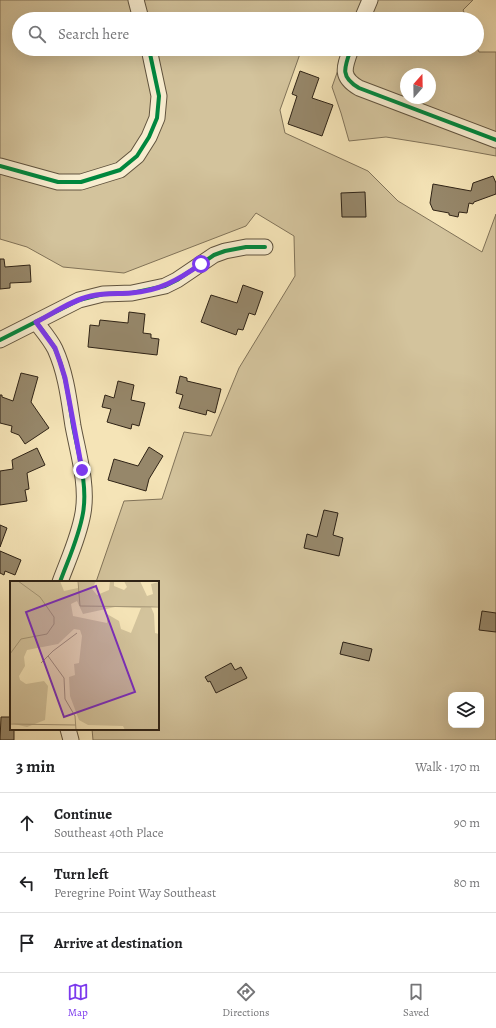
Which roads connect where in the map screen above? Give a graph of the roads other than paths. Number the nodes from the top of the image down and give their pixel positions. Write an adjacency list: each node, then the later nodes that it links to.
1 (136, 0): 3 (street)
2 (370, 0): 4 (street)
3 (139, 12)
4 (365, 12)
5 (150, 56): 8 (street)
6 (348, 56): 7 (street)
7 (496, 140)
8 (0, 166)
9 (266, 247): 10 (street)
10 (36, 322): 11 (street); 12 (street)
11 (0, 340)
12 (60, 581)
13 (68, 730): 14 (street)
14 (71, 740)

